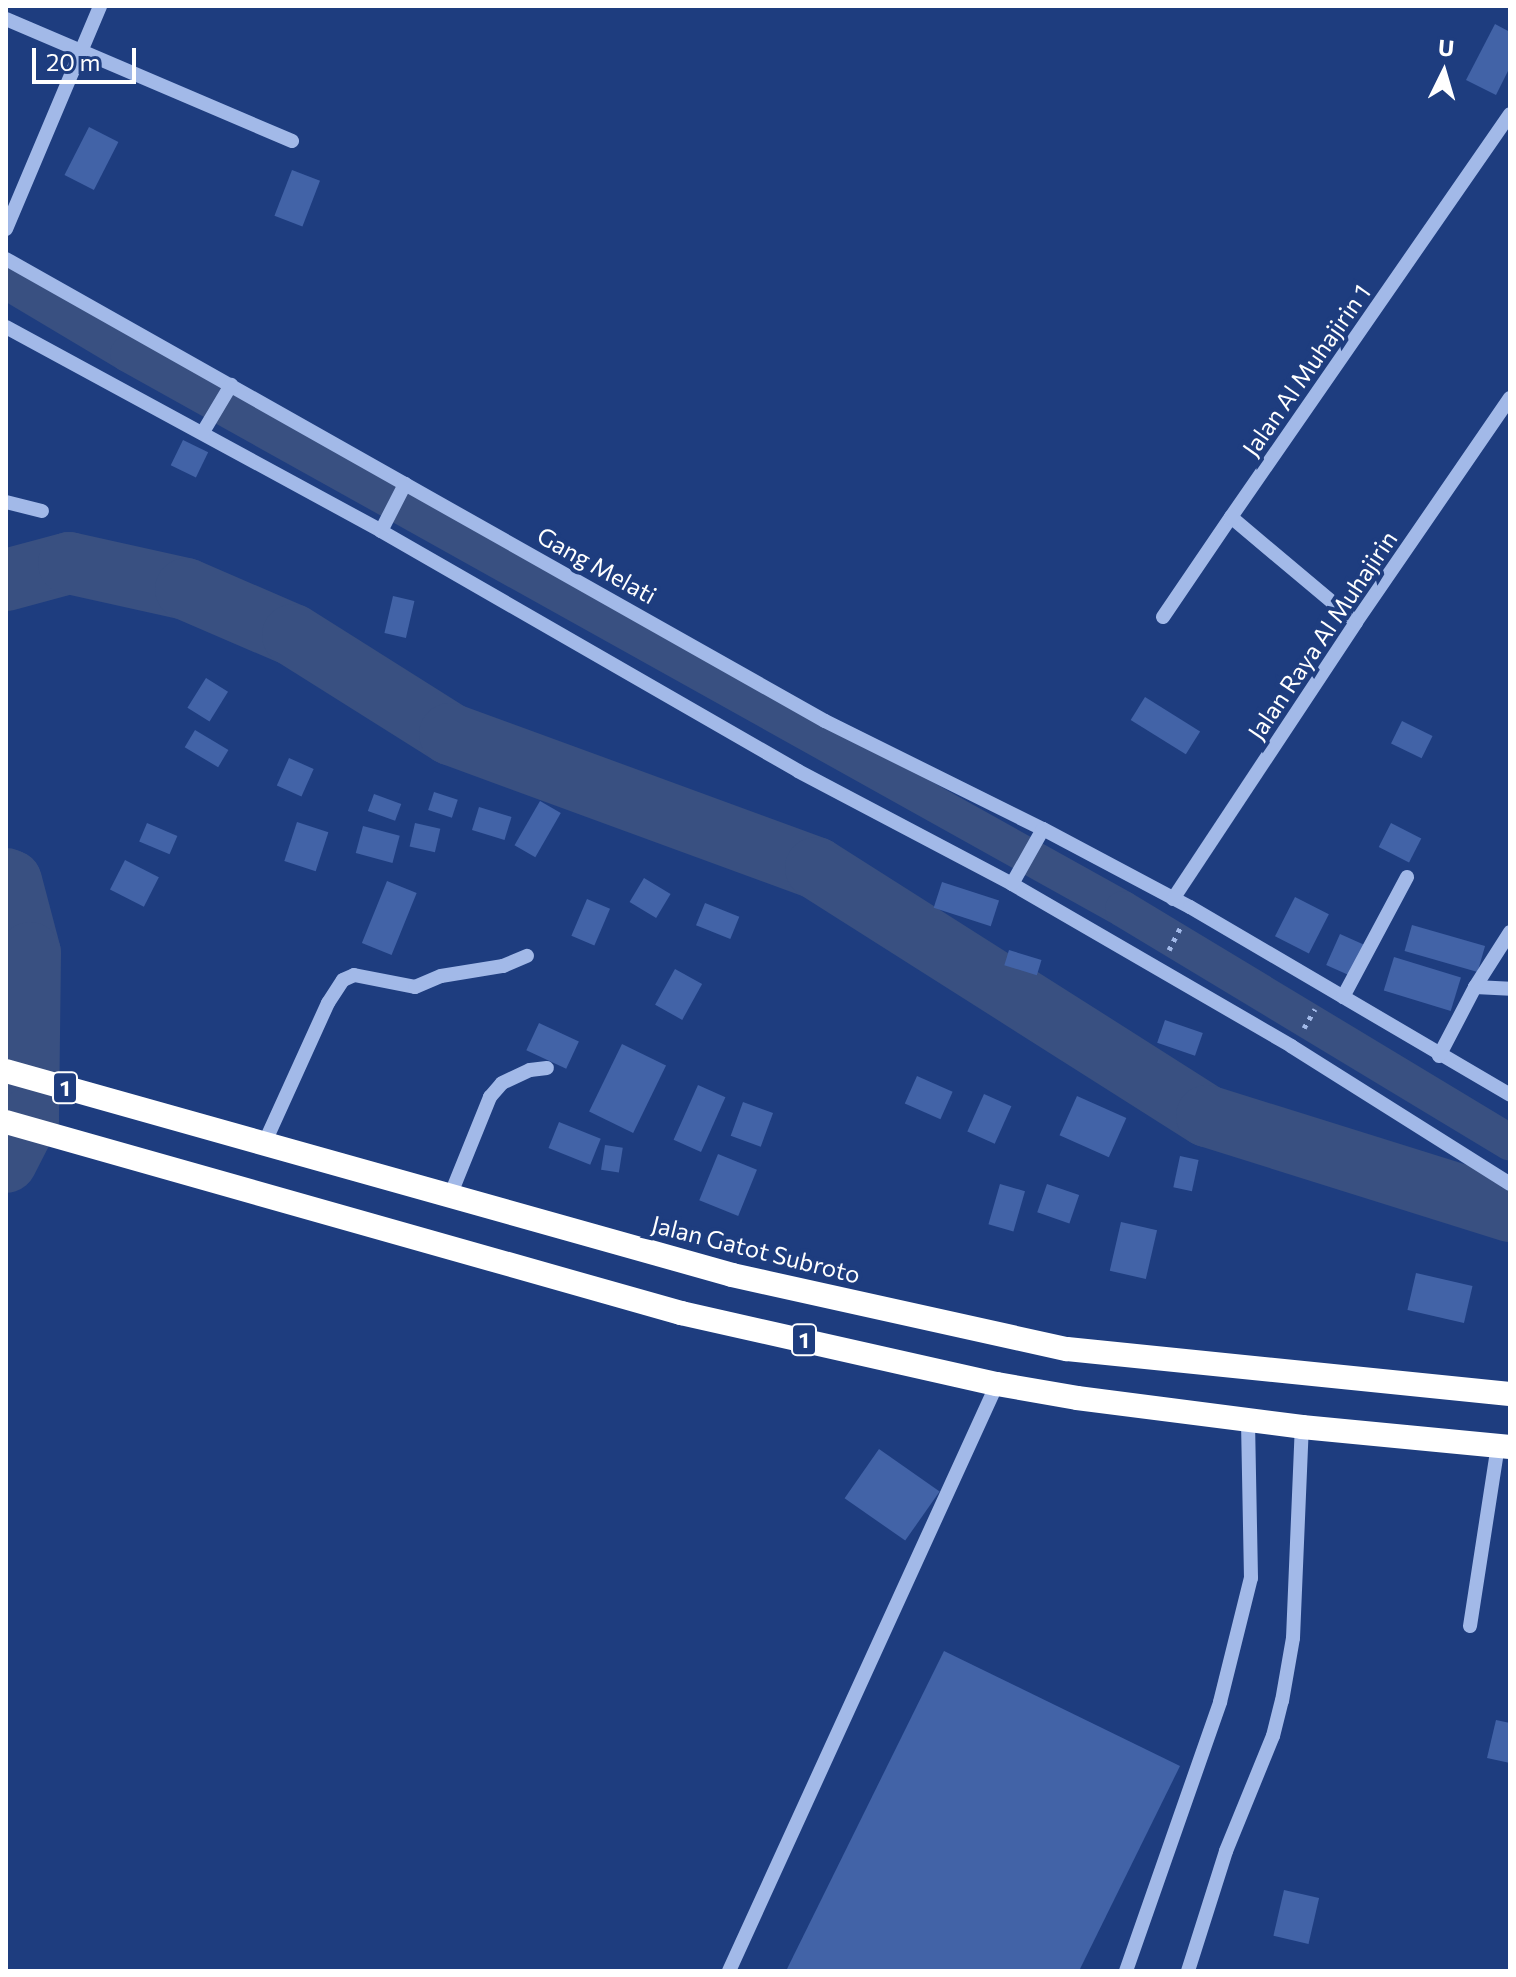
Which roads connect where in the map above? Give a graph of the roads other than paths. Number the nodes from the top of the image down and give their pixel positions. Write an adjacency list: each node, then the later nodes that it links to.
1 (100, 6): 3 (street)
2 (6, 19): 3 (street)
3 (80, 53): 5 (street); 6 (street)
4 (1510, 114): 15 (street, Jalan Al Muhajirin 1)
5 (292, 141)
6 (6, 229)
7 (6, 259): 9 (street, Gang Melati)
8 (6, 327): 11 (street)
9 (229, 389): 11 (street); 12 (street, Gang Melati)
10 (1510, 398): 18 (street, Jalan Raya Al Muhajirin)
11 (206, 427): 16 (street)
12 (402, 490): 16 (street); 19 (street, Gang Melati)
13 (6, 502): 14 (street)
14 (42, 511)
15 (1231, 517): 17 (street, Jalan Al Muhajirin 1); 18 (street)
16 (383, 527): 21 (street)
17 (1163, 617)
18 (1356, 622): 22 (street, Jalan Raya Al Muhajirin)
19 (1043, 829): 21 (street); 22 (street, Gang Melati)
20 (1407, 877): 27 (street)
21 (1013, 882): 34 (street)
22 (1173, 899): 27 (street, Gang Melati)
23 (1510, 932): 25 (street)
24 (527, 956): 33 (street)
25 (1475, 987): 26 (street); 28 (street)
26 (1510, 989)
27 (1343, 997): 28 (street, Gang Melati)
28 (1439, 1056): 31 (street, Gang Melati)
29 (547, 1068): 35 (street)
30 (6, 1071): 33 (highway, Jalan Gatot Subroto / 1)
31 (1510, 1095)
32 (6, 1122): 36 (highway, 1)
33 (264, 1144): 35 (highway, Jalan Gatot Subroto / 1)
34 (1510, 1184)
35 (450, 1196): 37 (highway, Jalan Gatot Subroto / 1)
36 (997, 1384): 38 (highway, 1); 42 (street)
37 (1510, 1394)
38 (1248, 1419): 39 (highway, 1); 43 (street)
39 (1302, 1427): 40 (highway, 1); 44 (street)
40 (1504, 1447): 41 (street)
41 (1470, 1626)
42 (729, 1971)
43 (1126, 1971)
44 (1188, 1971)

